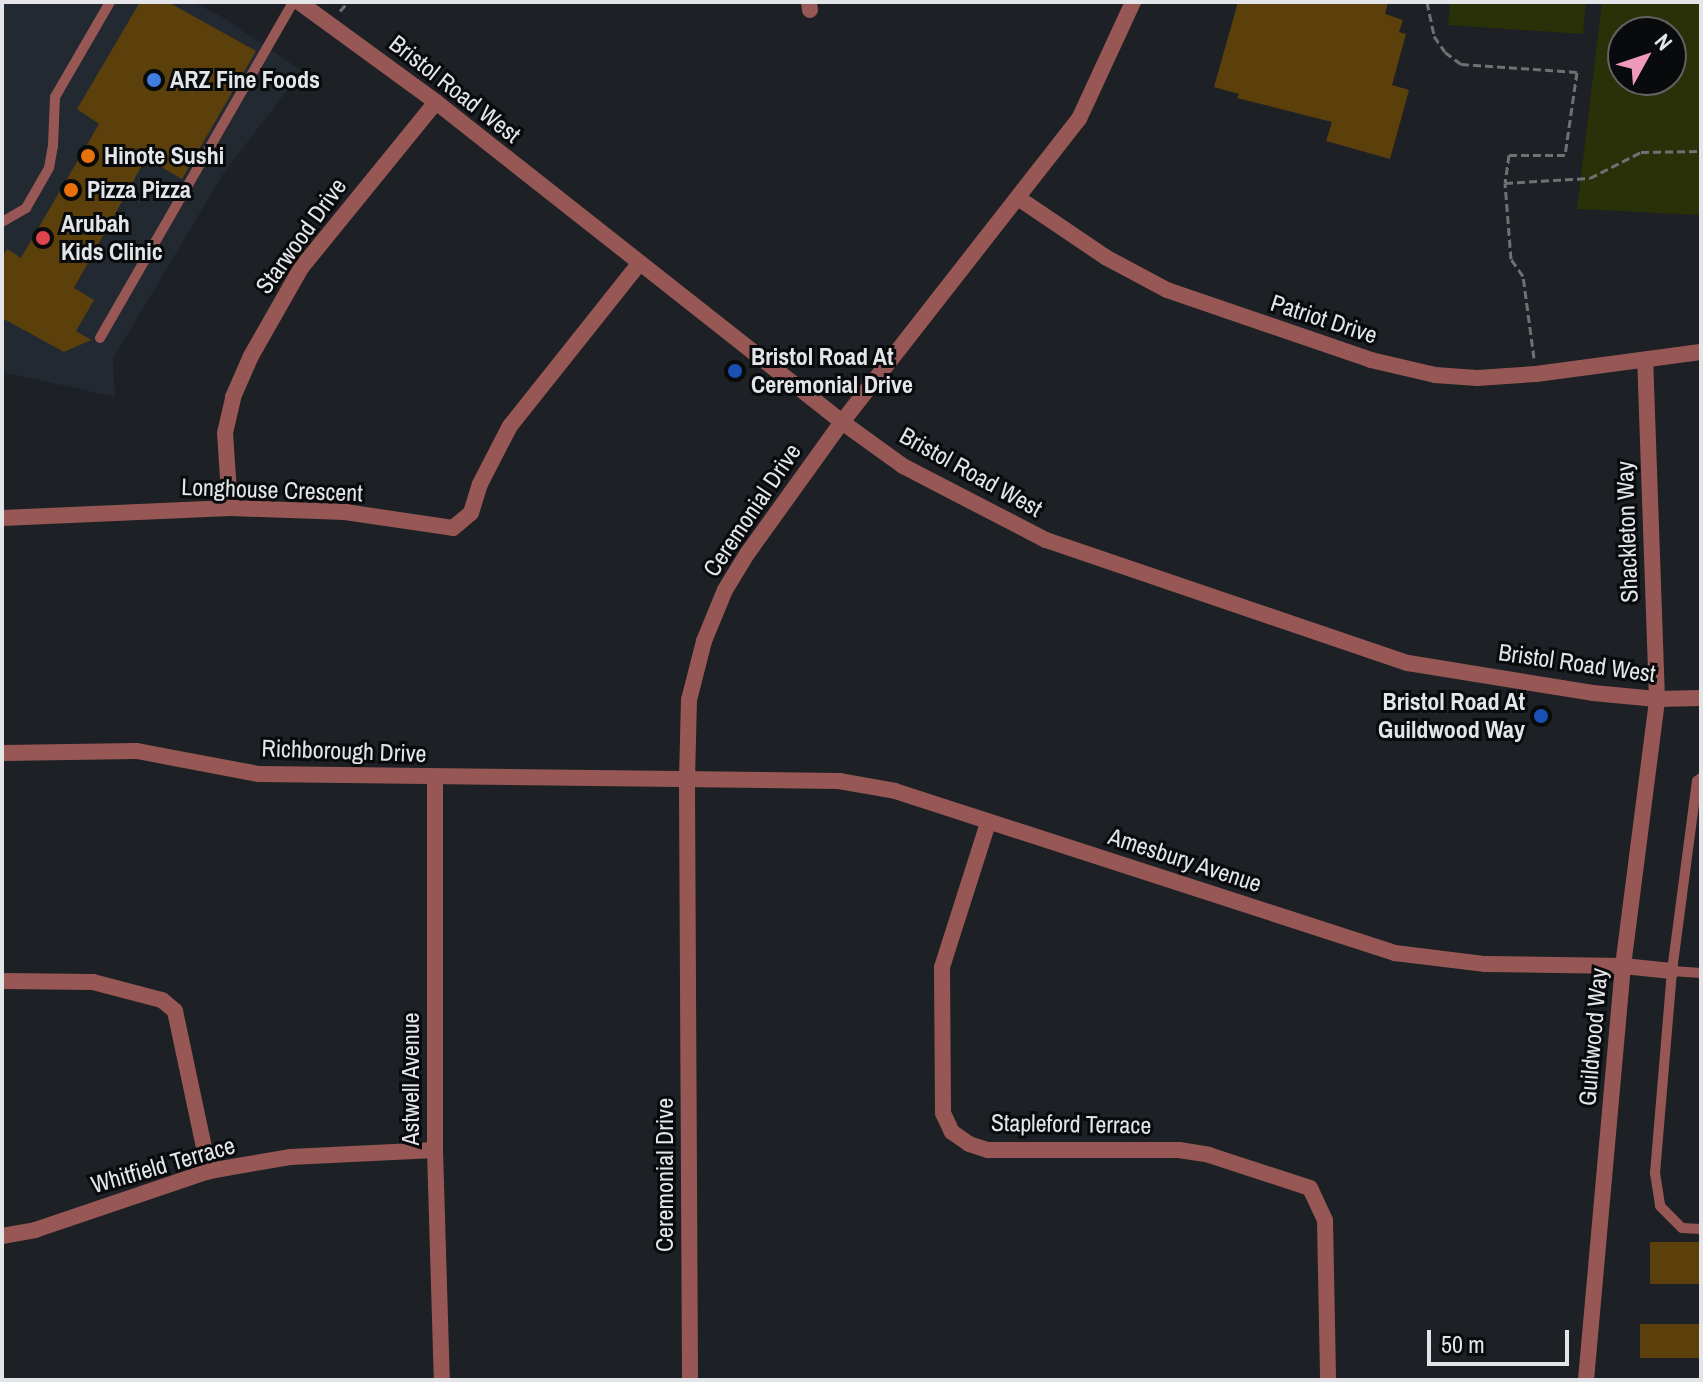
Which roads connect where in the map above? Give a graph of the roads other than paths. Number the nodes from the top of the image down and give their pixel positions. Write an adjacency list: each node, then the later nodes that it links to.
1 (110, 2): 7 (lane)
2 (293, 2): 9 (lane)
3 (299, 2): 5 (street, Bristol Road West)
4 (1133, 2): 6 (street, Ceremonial Drive)
5 (436, 102): 8 (street, Bristol Road West); 13 (street, Starwood Drive)
6 (1018, 198): 11 (street, Patriot Drive); 12 (street, Ceremonial Drive)
7 (2, 222)
8 (639, 264): 12 (street, Bristol Road West); 13 (street, Longhouse Crescent)
9 (100, 338)
10 (1701, 352): 11 (street, Patriot Drive)
11 (1645, 362): 16 (street, Shackleton Way)
12 (842, 422): 16 (street, Bristol Road West); 20 (street, Ceremonial Drive)
13 (230, 508): 14 (street, Longhouse Crescent)
14 (2, 518)
15 (1701, 698): 16 (street, Bristol Road West)
16 (1657, 699): 22 (street, Guildwood Way)
17 (2, 753): 18 (street, Richborough Drive)
18 (435, 778): 20 (street, Richborough Drive); 26 (street, Astwell Avenue)
19 (1701, 778): 23 (lane)
20 (687, 780): 21 (street, Amesbury Avenue); 31 (street, Ceremonial Drive)
21 (988, 823): 22 (street, Amesbury Avenue); 32 (street, Stapleford Terrace)
22 (1623, 966): 23 (street, Amesbury Avenue); 33 (street, Guildwood Way)
23 (1672, 971): 24 (lane); 28 (lane)
24 (1701, 973)
25 (2, 981): 27 (street)
26 (435, 1150): 27 (street, Whitfield Terrace); 30 (street, Astwell Avenue)
27 (209, 1171): 29 (street, Whitfield Terrace)
28 (1701, 1229)
29 (2, 1236)
30 (442, 1380)
31 (690, 1380)
32 (1328, 1380)
33 (1586, 1380)

